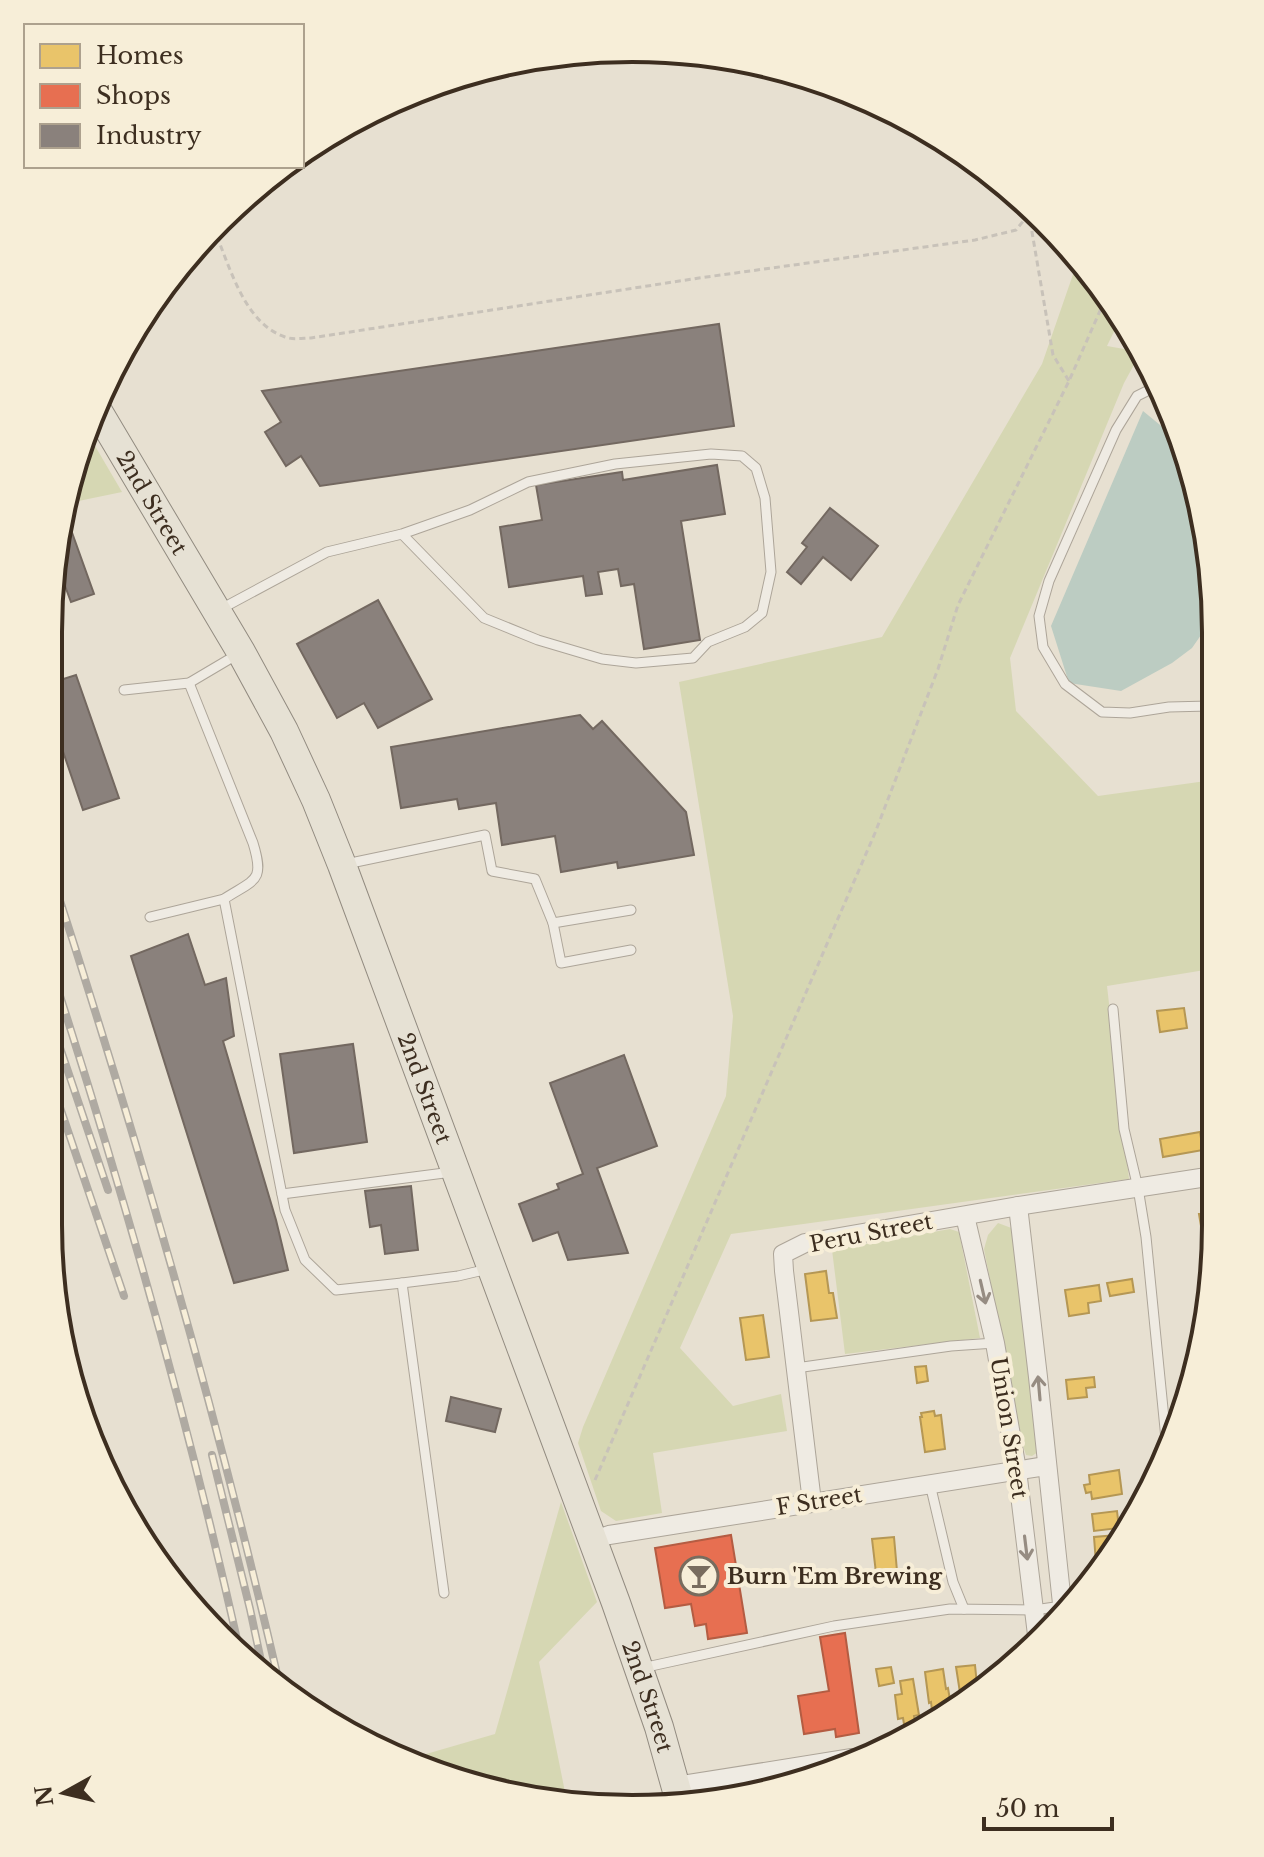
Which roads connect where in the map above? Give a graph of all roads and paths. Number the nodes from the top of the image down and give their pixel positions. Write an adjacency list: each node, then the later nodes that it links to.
1 (1025, 219): 3 (path)
2 (1032, 226): 5 (path)
3 (219, 240)
4 (1101, 308): 5 (path)
5 (1069, 381): 36 (path)
6 (1148, 391): 13 (lane)
7 (103, 420): 9 (main road, 2nd Street)
8 (402, 534): 8 (lane); 9 (lane)
9 (216, 611): 10 (main road, 2nd Street)
10 (241, 652): 11 (lane); 14 (main road, 2nd Street)
11 (189, 683): 12 (lane); 15 (lane)
12 (124, 690)
13 (1202, 706)
14 (342, 865): 18 (lane); 21 (main road, 2nd Street)
15 (224, 899): 17 (lane); 24 (lane)
16 (631, 910): 18 (lane)
17 (150, 917)
18 (553, 923): 19 (lane)
19 (631, 950)
20 (1113, 1009): 23 (lane)
21 (456, 1171): 24 (lane); 27 (main road, 2nd Street)
22 (1202, 1178): 23 (street, Peru Street)
23 (1138, 1188): 25 (street, Peru Street); 31 (lane)
24 (282, 1194): 28 (lane)
25 (1018, 1206): 26 (street, Peru Street); 32 (street, Union Street, one-way to 25)
26 (965, 1216): 29 (street, Union Street, one-way to 29); 30 (street, Peru Street)
27 (491, 1268): 28 (lane); 36 (main road, 2nd Street)
28 (402, 1283): 38 (lane)
29 (995, 1343): 30 (lane); 33 (street, Union Street)
30 (796, 1368): 35 (street, Peru Street)
31 (1164, 1429)
32 (1046, 1466): 33 (street, F Street); 39 (street, Union Street)
33 (1017, 1470): 34 (street, F Street); 41 (street, Union Street, one-way to 41)
34 (930, 1484): 35 (street, F Street); 40 (lane)
35 (812, 1502): 37 (street, F Street)
36 (582, 1512): 37 (main road, 2nd Street)
37 (593, 1540): 44 (main road, 2nd Street)
38 (444, 1593)
39 (1061, 1601)
40 (964, 1609): 41 (lane); 44 (lane)
41 (1034, 1610): 42 (lane); 43 (street, Union Street)
42 (1052, 1610)
43 (1036, 1627)
44 (639, 1669): 47 (main road, 2nd Street)
45 (809, 1767): 46 (street)
46 (688, 1792)
47 (678, 1794)

